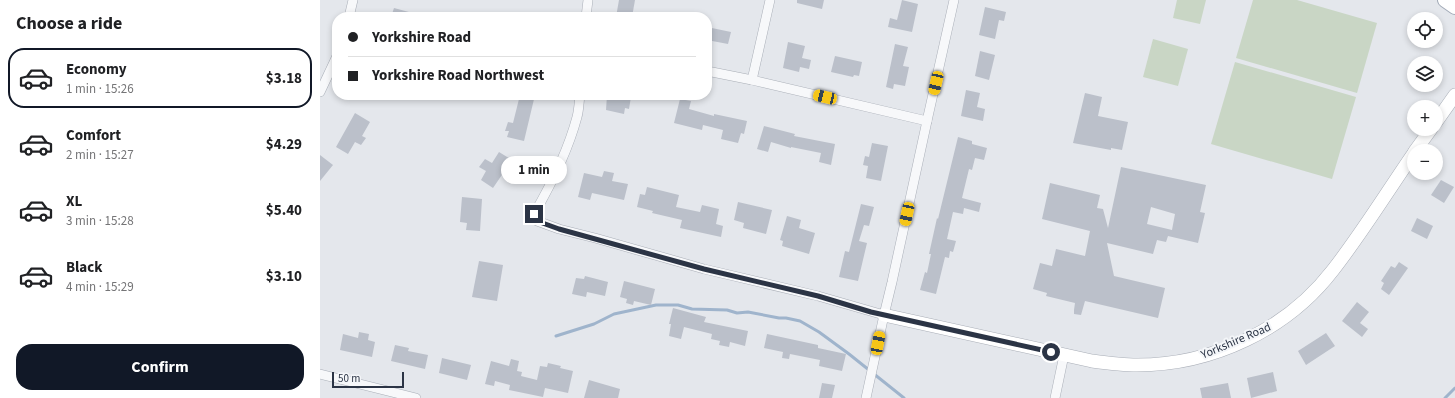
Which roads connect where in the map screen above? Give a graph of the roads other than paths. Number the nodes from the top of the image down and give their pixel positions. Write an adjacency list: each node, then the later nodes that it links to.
1 (353, 0): 7 (street)
2 (588, 0): 8 (street)
3 (770, 0): 11 (street)
4 (954, 0): 16 (street)
5 (1445, 0): 6 (main road)
6 (1455, 7)
7 (350, 12)
8 (587, 12)
9 (332, 67): 12 (street)
10 (712, 72): 11 (street)
11 (752, 80): 16 (street)
12 (320, 92)
13 (1455, 95): 15 (street)
14 (580, 100): 18 (street)
15 (1443, 112)
16 (926, 121): 18 (street)
17 (1407, 163): 19 (street, Yorkshire Road)
18 (884, 315): 19 (street, Yorkshire Road); 22 (street)
19 (1064, 355): 23 (street)
20 (320, 374): 21 (street)
21 (416, 398)
22 (866, 398)
23 (1054, 398)

